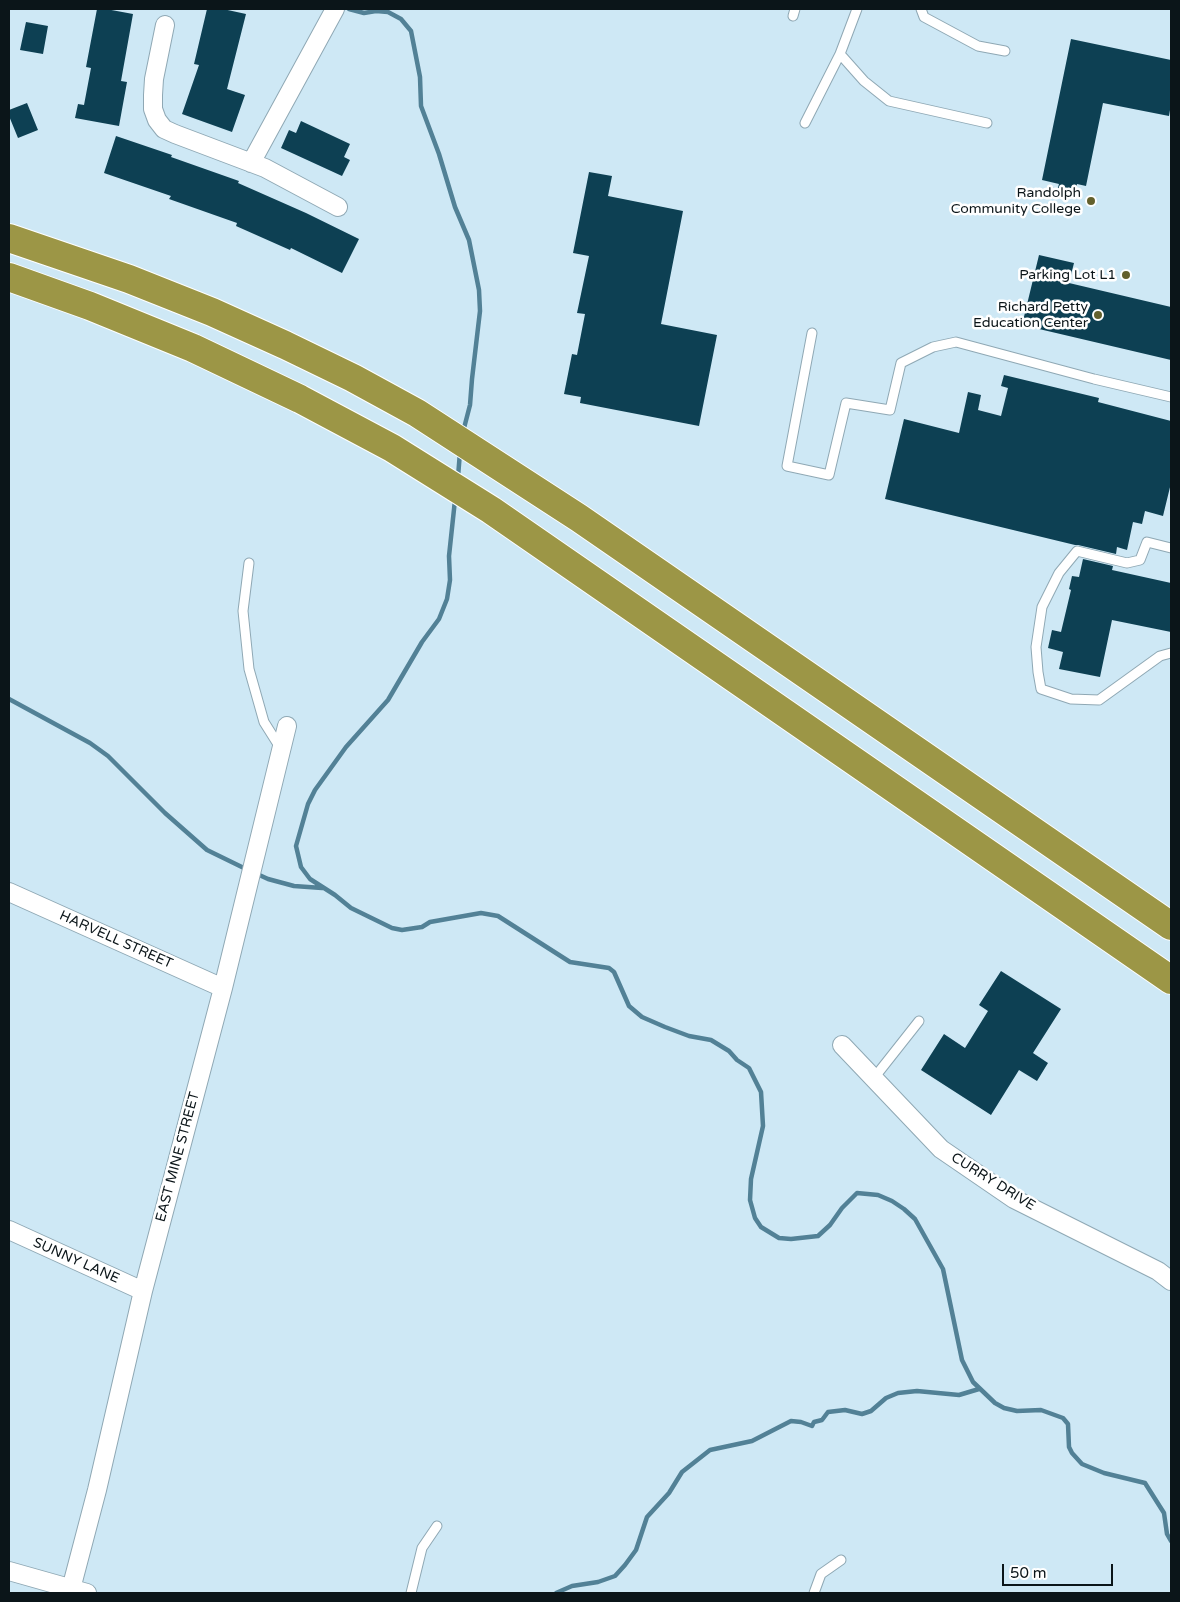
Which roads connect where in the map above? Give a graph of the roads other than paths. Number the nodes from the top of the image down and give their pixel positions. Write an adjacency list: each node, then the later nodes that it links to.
1 (335, 9): 9 (street)
2 (857, 9): 6 (lane)
3 (921, 9): 5 (lane)
4 (165, 25): 9 (street)
5 (1005, 52)
6 (840, 54): 7 (lane); 8 (lane)
7 (805, 123)
8 (987, 123)
9 (251, 163): 10 (street)
10 (338, 207)
11 (9, 238): 21 (highway)
12 (9, 277): 22 (highway)
13 (812, 333): 14 (lane)
14 (1171, 397)
15 (1171, 548): 17 (lane)
16 (249, 563): 19 (lane)
17 (1171, 653)
18 (287, 726): 19 (street, EAST MINE STREET)
19 (281, 749): 23 (street, EAST MINE STREET)
20 (9, 892): 23 (street, HARVELL STREET)
21 (1171, 926)
22 (1171, 980)
23 (223, 988): 29 (street, EAST MINE STREET)
24 (919, 1021): 26 (lane)
25 (842, 1045): 26 (street, CURRY DRIVE)
26 (874, 1078): 28 (street, CURRY DRIVE)
27 (9, 1230): 29 (street, SUNNY LANE)
28 (1171, 1281)
29 (143, 1291): 33 (street, EAST MINE STREET)
30 (438, 1526): 34 (lane)
31 (841, 1560): 35 (lane)
32 (9, 1571): 33 (street)
33 (79, 1591)
34 (411, 1593)
35 (814, 1593)

